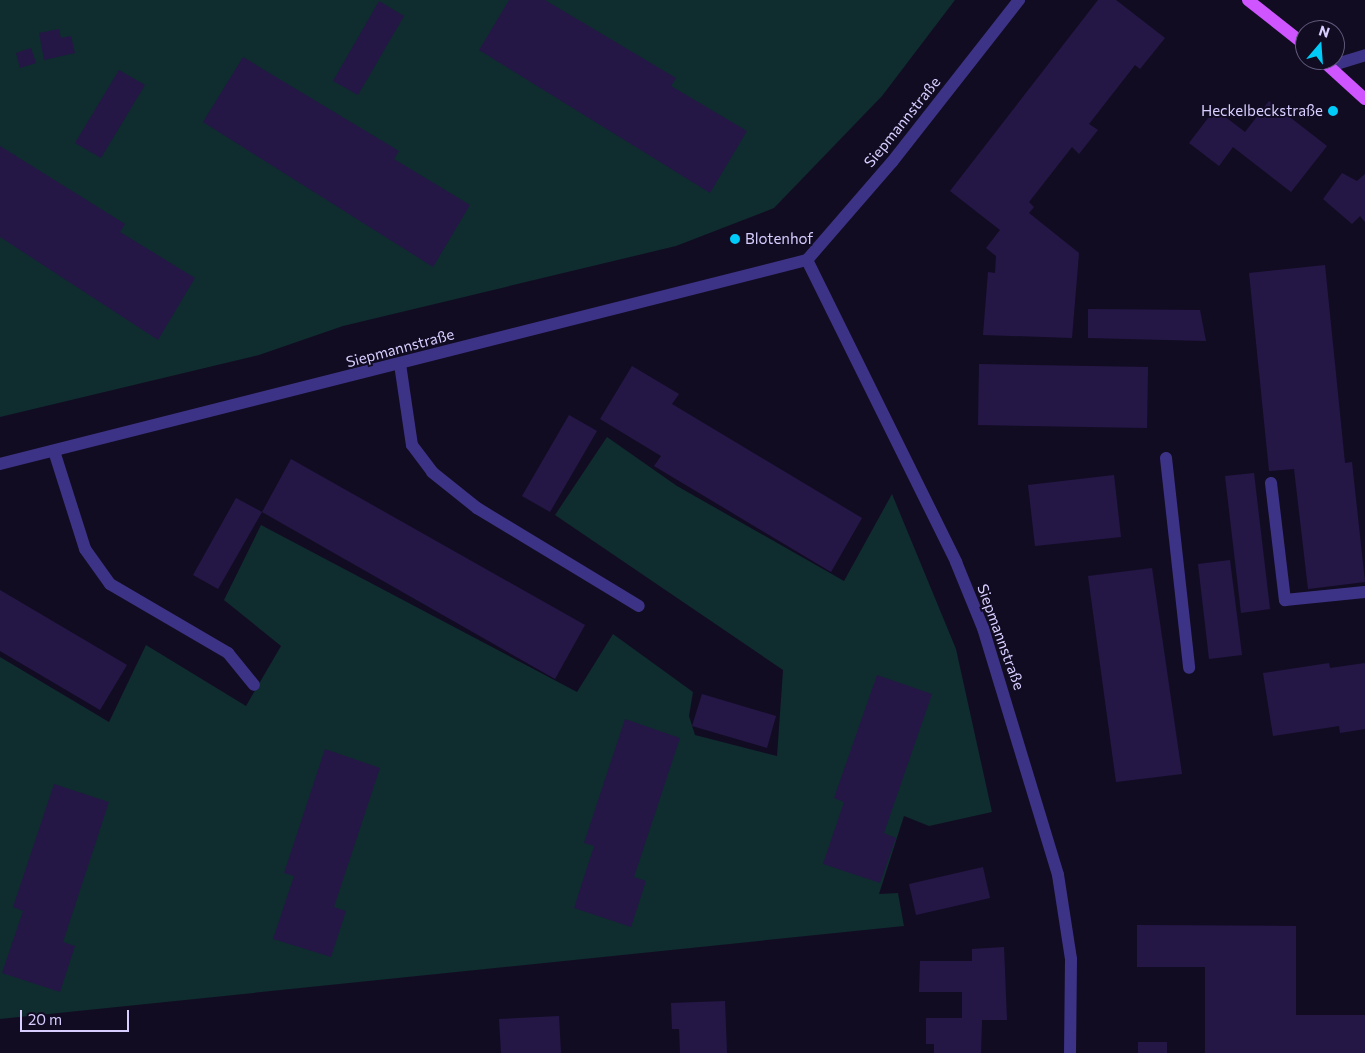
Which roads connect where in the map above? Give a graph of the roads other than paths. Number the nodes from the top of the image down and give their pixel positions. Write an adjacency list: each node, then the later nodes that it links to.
1 (1019, 0): 8 (street, Siepmannstraße)
2 (1248, 0): 3 (main road)
3 (1295, 38)
4 (1365, 55): 5 (street)
5 (1345, 59)
6 (1334, 70): 7 (main road)
7 (1365, 99)
8 (807, 260): 9 (street, Siepmannstraße); 18 (street, Siepmannstraße)
9 (400, 364): 10 (street, Siepmannstraße); 15 (street)
10 (54, 451): 12 (street, Siepmannstraße); 17 (street)
11 (1166, 458): 16 (street)
12 (0, 464)
13 (1271, 483): 14 (street)
14 (1365, 592)
15 (639, 606)
16 (1189, 668)
17 (254, 685)
18 (1070, 1053)

